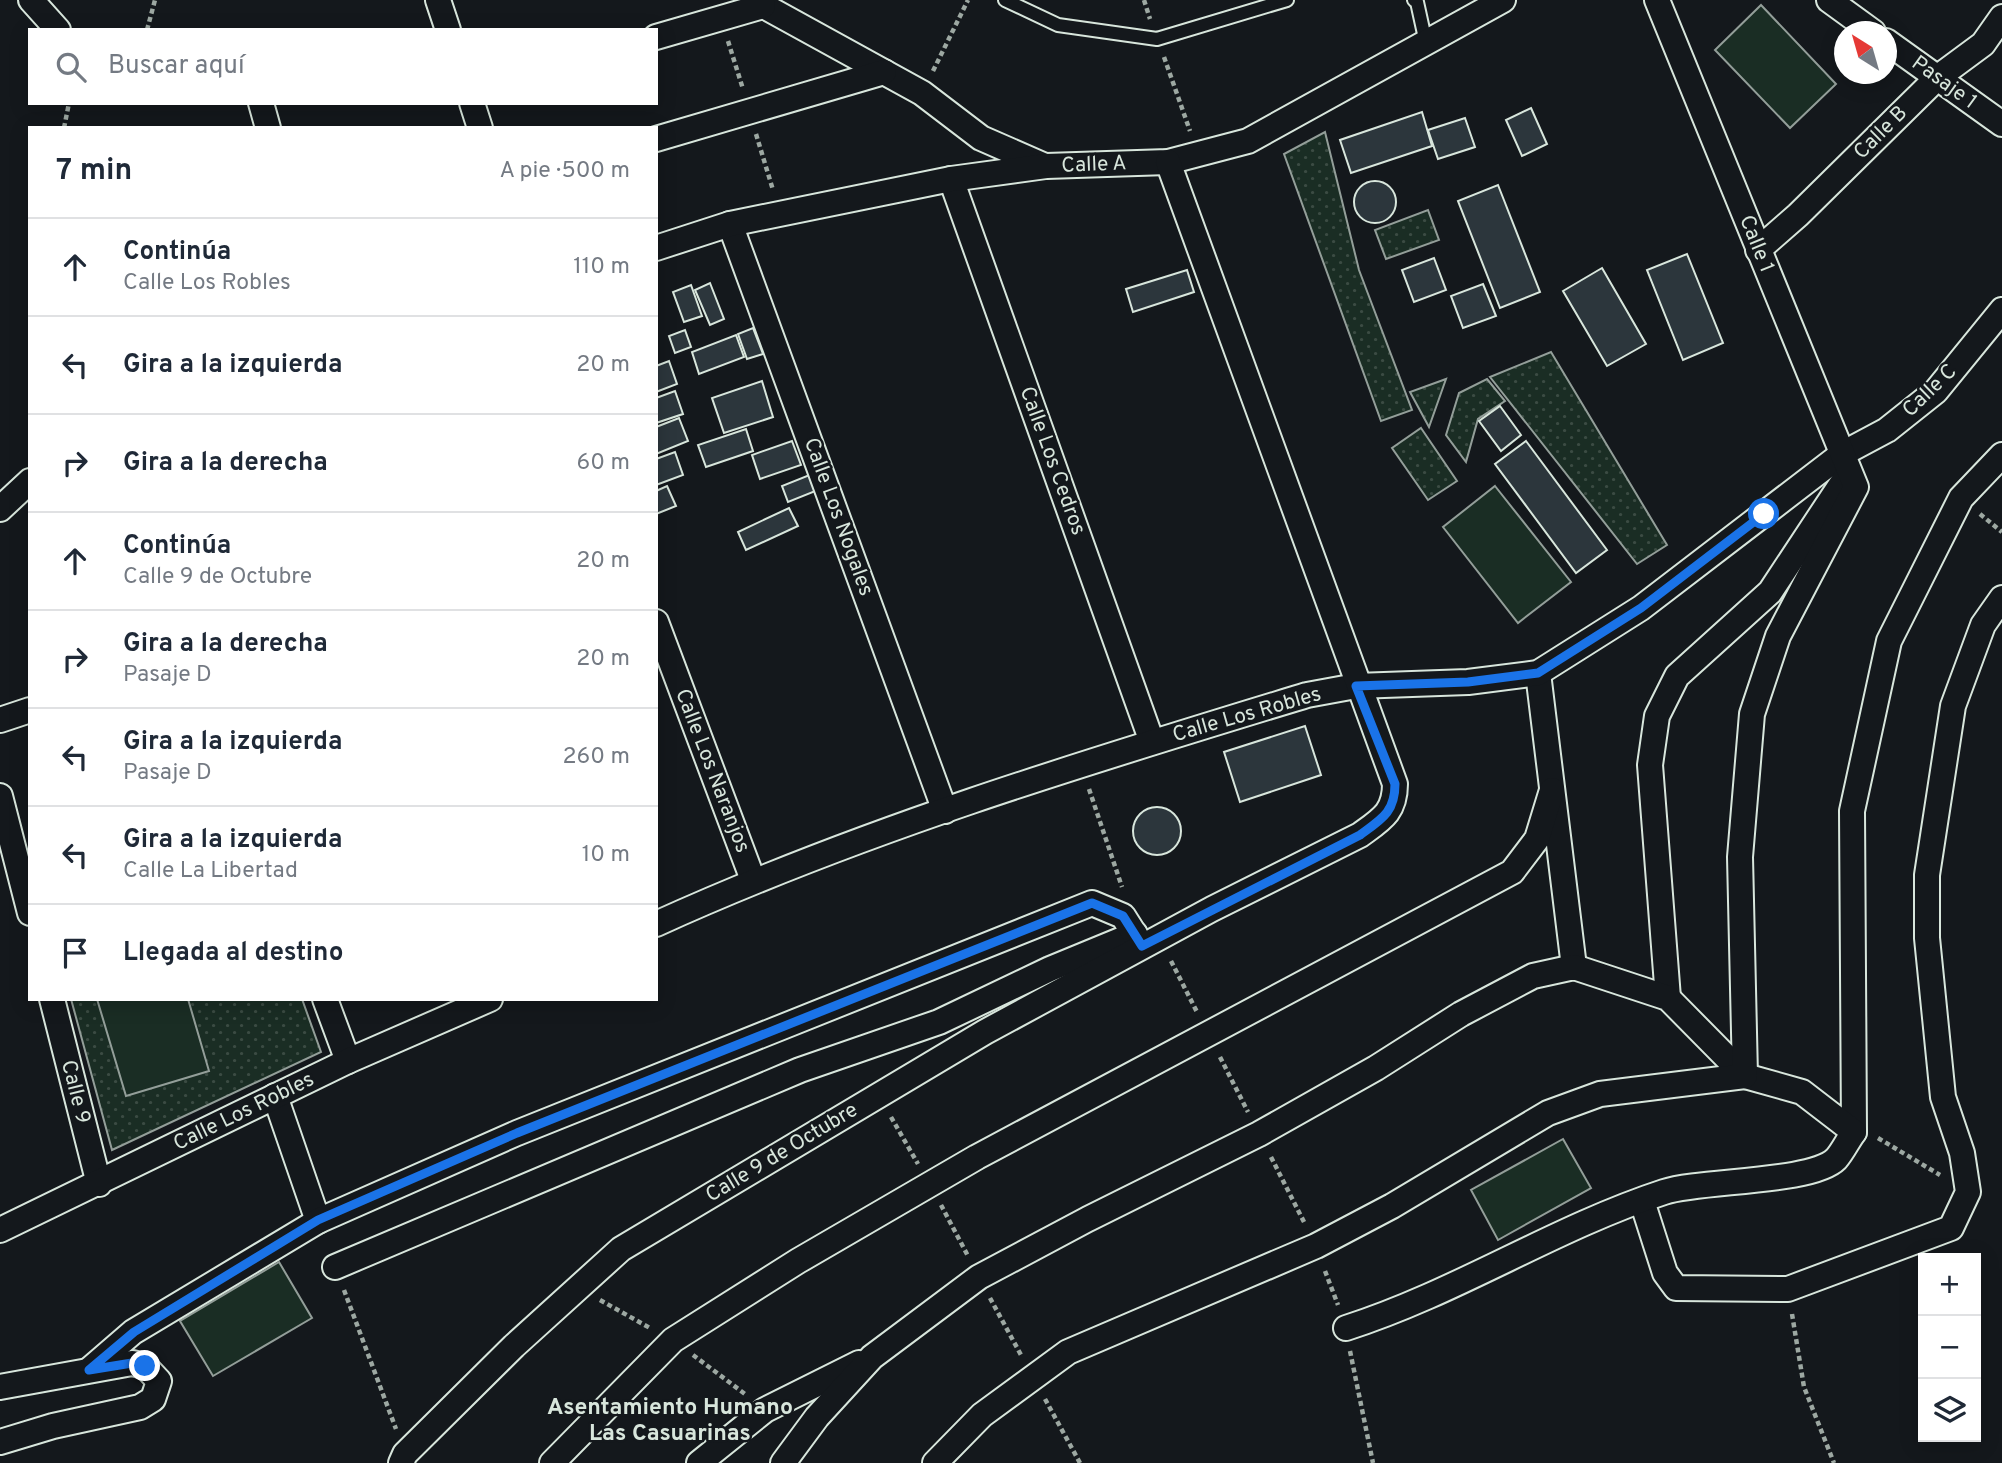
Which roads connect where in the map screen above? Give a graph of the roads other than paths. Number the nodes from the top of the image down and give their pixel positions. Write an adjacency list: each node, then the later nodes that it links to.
1 (31, 0): 12 (street)
2 (438, 0): 13 (street)
3 (1005, 0): 4 (lane)
4 (1287, 0)
5 (1414, 0): 15 (lane)
6 (1503, 0): 15 (street, Calle A)
7 (1657, 0): 30 (street, Calle 1)
8 (1829, 0): 11 (street)
9 (758, 3): 14 (street); 17 (street)
10 (2002, 17): 18 (street, Calle B)
11 (1858, 21)
12 (56, 28)
13 (447, 28)
14 (658, 36)
15 (1426, 43): 25 (street, Calle A)
16 (1897, 49): 18 (street, Pasaje 1)
17 (884, 72): 24 (street); 26 (street)
18 (1937, 78): 21 (street, Pasaje 1); 30 (street, Calle B)
19 (262, 105): 22 (street)
20 (473, 105): 23 (street)
21 (2002, 124)
22 (267, 126)
23 (479, 126)
24 (658, 138)
25 (1168, 162): 26 (street, Calle A); 39 (street, Calle 9 de Octubre)
26 (1046, 166): 27 (street, Calle A)
27 (951, 179): 28 (street, Calle A); 42 (street, Calle Los Cedros)
28 (730, 224): 29 (street, Calle A); 45 (street, Calle Los Nogales)
29 (658, 247)
30 (1758, 250): 33 (street, Calle 1)
31 (2002, 310): 33 (street, Calle C)
32 (2002, 455): 58 (street)
33 (1849, 471): 38 (street, Calle Los Robles); 51 (street); 56 (street)
34 (28, 483): 35 (street)
35 (0, 509)
36 (2002, 598): 60 (street)
37 (658, 627): 46 (street, Calle Los Naranjos)
38 (1538, 673): 39 (street, Calle Los Robles); 43 (street)
39 (1356, 686): 42 (street, Calle Los Robles); 49 (street, Calle 9 de Octubre)
40 (28, 711): 41 (street)
41 (0, 720)
42 (1153, 742): 45 (street, Calle Los Robles)
43 (1552, 790): 50 (street); 70 (street)
44 (0, 796): 47 (street)
45 (945, 811): 46 (street, Calle Los Robles)
46 (753, 880): 48 (street, Calle Los Robles)
47 (28, 905)
48 (658, 923)
49 (1138, 940): 61 (street); 63 (street); 69 (street, Calle 9 de Octubre)
50 (1574, 967): 51 (street); 65 (street)
51 (1668, 998): 56 (street)
52 (53, 1001): 59 (street, Calle 9)
53 (326, 1001): 55 (street)
54 (485, 1001): 55 (street, Calle Los Robles)
55 (348, 1061): 57 (street, Calle Los Robles)
56 (1745, 1076): 58 (street); 73 (street)
57 (275, 1096): 59 (street, Calle Los Robles); 61 (street)
58 (1854, 1132): 60 (street)
59 (99, 1184): 62 (street, Calle Los Robles)
60 (1642, 1201): 64 (street)
61 (318, 1220): 66 (street)
62 (0, 1230)
63 (335, 1267)
64 (1346, 1328)
65 (872, 1357): 71 (street); 72 (street)
66 (89, 1370): 67 (street); 68 (street)
67 (0, 1387)
68 (0, 1442)
69 (403, 1459)
70 (552, 1463)
71 (699, 1463)
72 (783, 1463)
73 (935, 1463)

